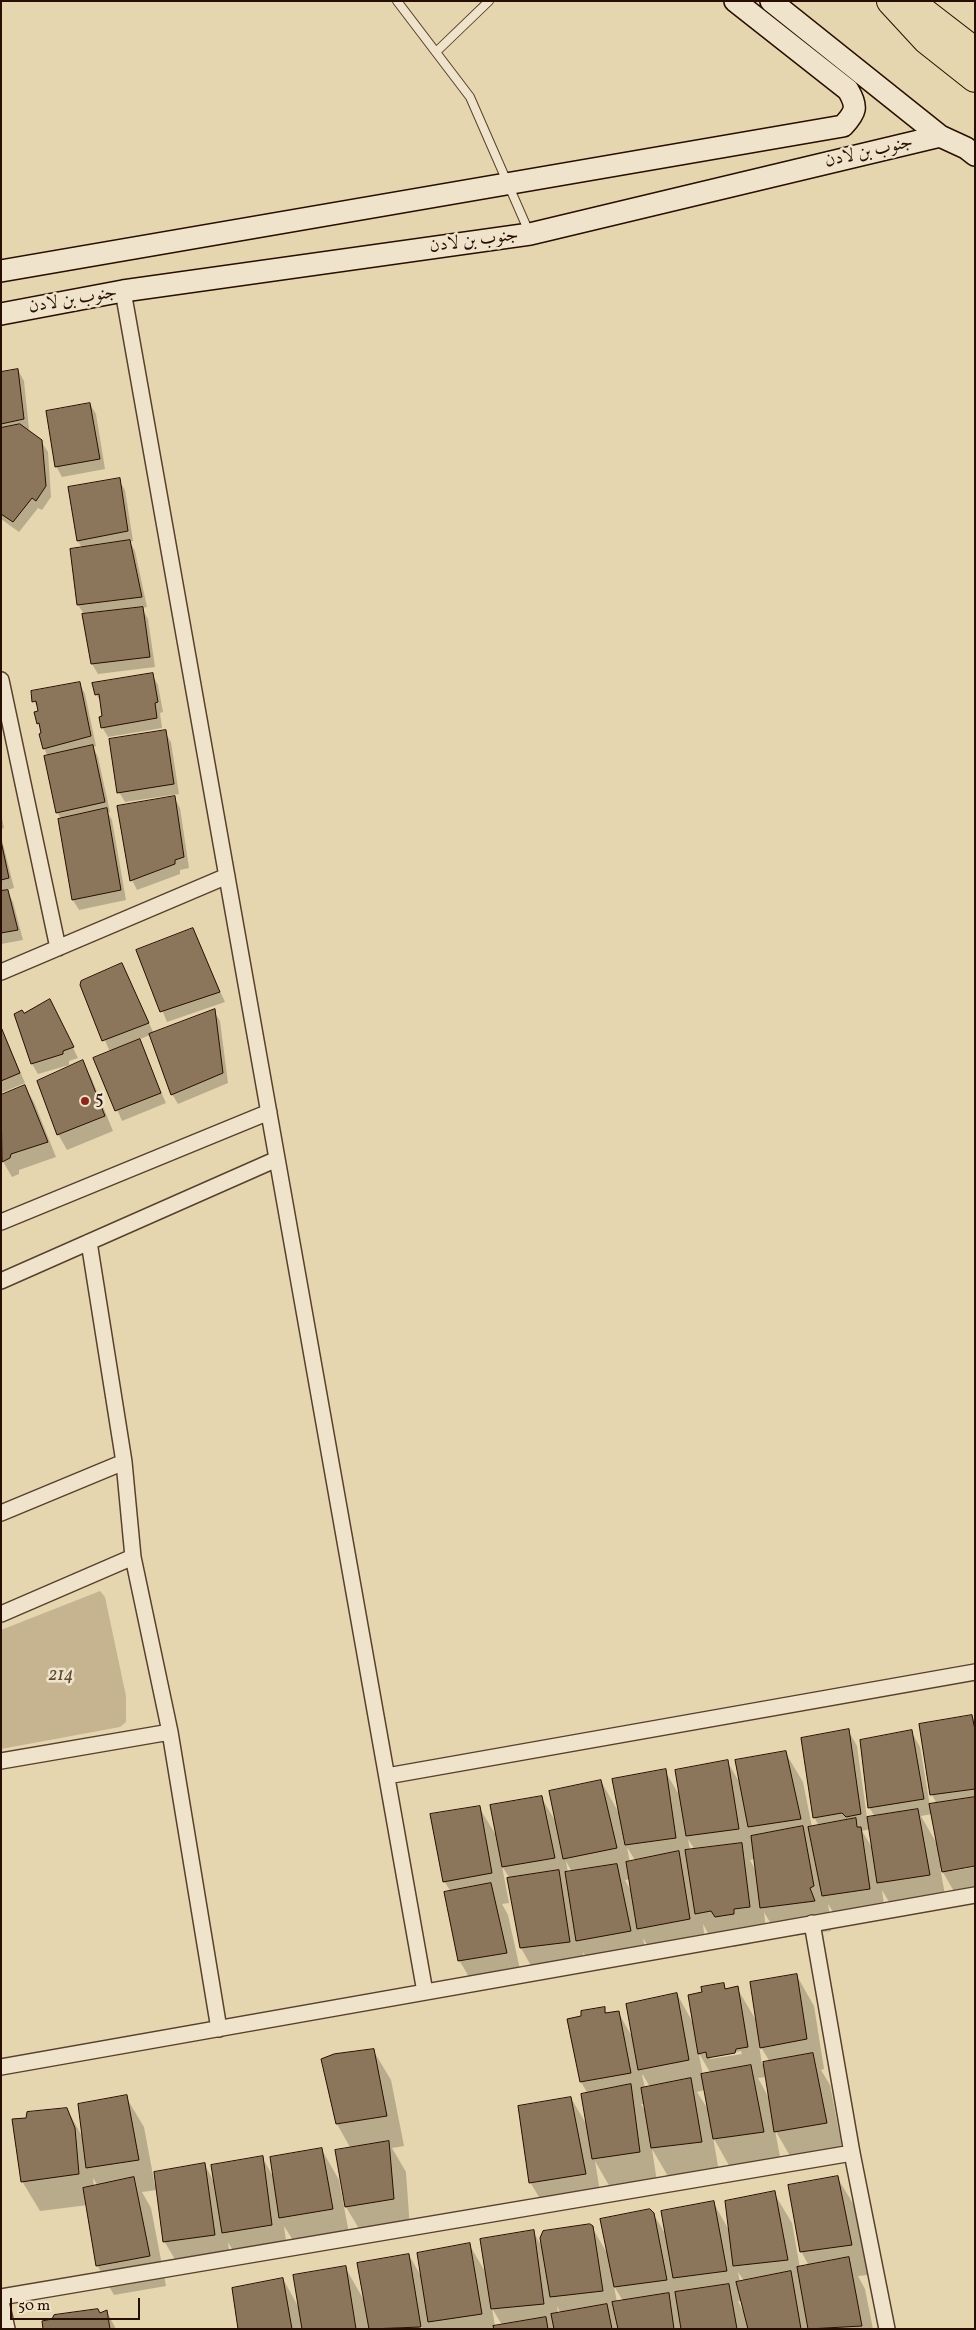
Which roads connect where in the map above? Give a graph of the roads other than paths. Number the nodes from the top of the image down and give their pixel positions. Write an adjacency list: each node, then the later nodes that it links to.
1 (397, 1): 7 (lane)
2 (489, 1): 7 (lane)
3 (735, 1): 12 (street, جنوب بن لادن)
4 (771, 1): 10 (street)
5 (890, 1): 9 (highway)
6 (909, 1): 8 (highway)
7 (436, 52): 12 (lane)
8 (975, 52)
9 (975, 78)
10 (940, 136): 11 (street); 13 (street, جنوب بن لادن)
11 (975, 155)
12 (509, 185): 13 (lane); 14 (street, جنوب بن لادن)
13 (530, 234): 15 (street, جنوب بن لادن)
14 (1, 271)
15 (124, 291): 16 (street, جنوب بن لادن); 18 (street)
16 (1, 314)
17 (1, 680): 19 (street)
18 (227, 876): 19 (street); 21 (street)
19 (58, 948): 20 (street)
20 (1, 972)
21 (269, 1112): 22 (street); 23 (street)
22 (278, 1159): 24 (street); 33 (street)
23 (1, 1222)
24 (90, 1242): 25 (street); 26 (street)
25 (1, 1281)
26 (124, 1462): 27 (street); 28 (street)
27 (1, 1513)
28 (133, 1558): 29 (street); 31 (street)
29 (1, 1614)
30 (975, 1672): 33 (street)
31 (170, 1732): 32 (street); 37 (street)
32 (1, 1761)
33 (387, 1776): 36 (street)
34 (975, 1895): 35 (street)
35 (812, 1924): 36 (street); 39 (street)
36 (425, 1992): 37 (street)
37 (219, 2028): 38 (street)
38 (1, 2067)
39 (852, 2153): 40 (street); 43 (street)
40 (1, 2297)
41 (1, 2302): 42 (street)
42 (6, 2329)
43 (887, 2329)

